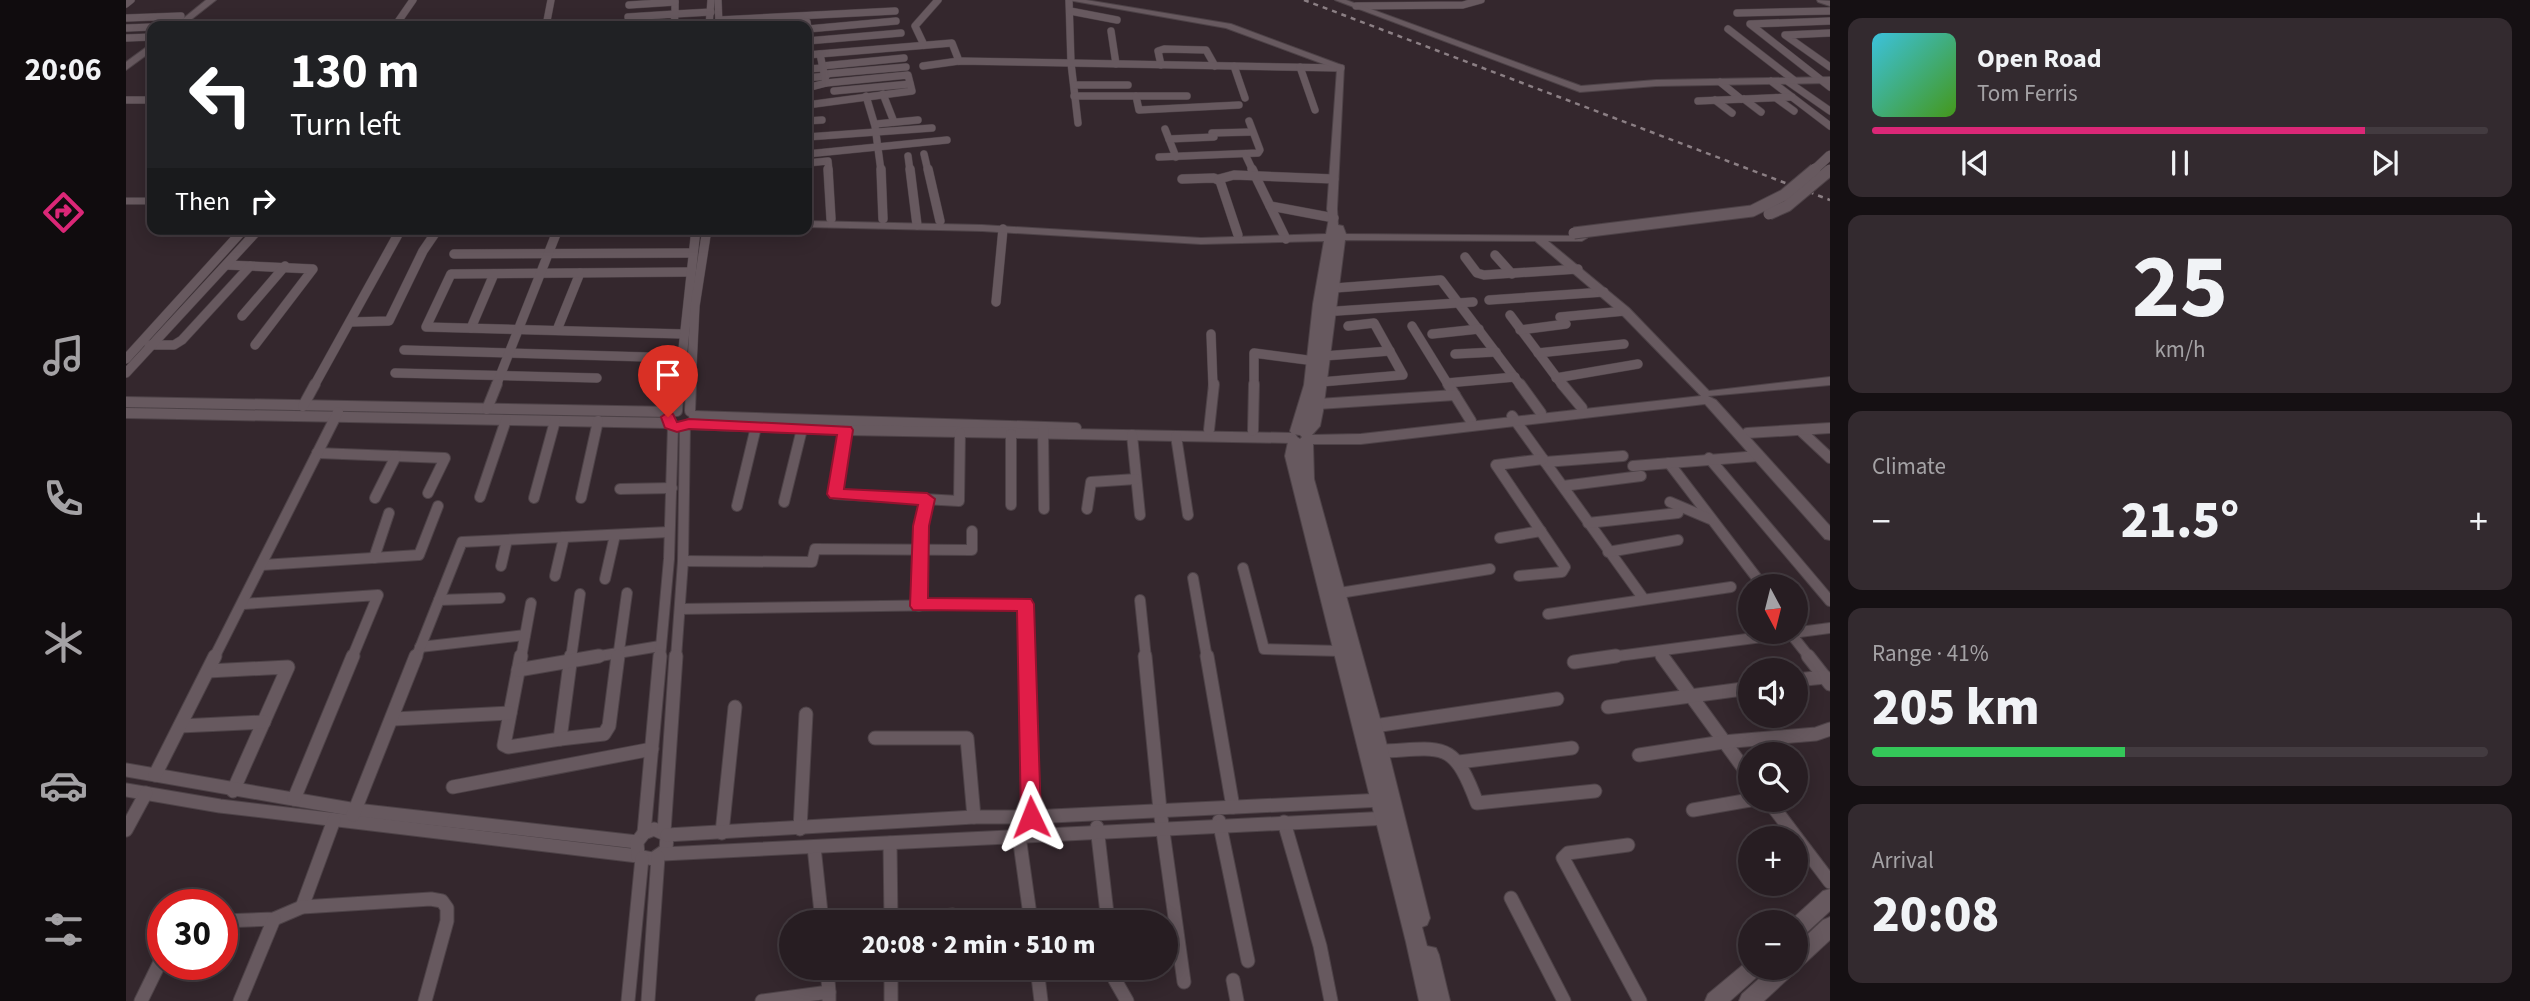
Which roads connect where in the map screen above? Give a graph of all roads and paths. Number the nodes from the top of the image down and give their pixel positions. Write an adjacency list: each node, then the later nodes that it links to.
1 (131, 0): 16 (street)
2 (202, 0): 27 (main road)
3 (212, 0): 32 (main road)
4 (413, 0): 33 (street)
5 (419, 0): 34 (street)
6 (551, 0): 35 (street)
7 (711, 0): 23 (street)
8 (718, 0): 38 (street)
9 (938, 0): 57 (street)
10 (1071, 0): 21 (street); 75 (street)
11 (1339, 0): 19 (street)
12 (1481, 0): 15 (street)
13 (1822, 0): 17 (street)
14 (675, 1): 18 (street); 25 (street)
15 (1469, 2): 19 (street)
16 (126, 4)
17 (1830, 4)
18 (629, 5)
19 (1356, 6): 83 (street)
20 (895, 11): 26 (street)
21 (1070, 11): 30 (street); 66 (street)
22 (1830, 11): 24 (street)
23 (711, 12): 25 (street); 37 (street)
24 (1737, 13)
25 (675, 14): 28 (street); 36 (street)
26 (868, 14): 39 (street); 42 (street)
27 (181, 16): 29 (street); 31 (main road)
28 (628, 17)
29 (126, 19)
30 (1117, 20)
31 (174, 21)
32 (185, 21)
33 (398, 21)
34 (404, 21)
35 (547, 21)
36 (674, 21)
37 (710, 21)
38 (719, 21)
39 (752, 21)
40 (1830, 21): 50 (street)
41 (896, 22): 42 (street)
42 (872, 24): 45 (street); 52 (street)
43 (147, 27): 44 (street)
44 (126, 28)
45 (812, 29)
46 (1728, 29): 82 (street)
47 (1111, 31): 67 (street)
48 (901, 33): 52 (street)
49 (1830, 33): 51 (street)
50 (1760, 34): 51 (street); 80 (street)
51 (1785, 34): 74 (street)
52 (874, 36): 56 (street); 59 (street)
53 (147, 37): 54 (street)
54 (126, 38)
55 (147, 41): 63 (main road)
56 (812, 41)
57 (924, 45): 58 (street); 65 (street)
58 (902, 47): 59 (street); 64 (street)
59 (878, 48): 61 (street)
60 (147, 50): 72 (main road)
61 (820, 54): 62 (street); 78 (street)
62 (812, 55)
63 (126, 58)
64 (904, 58): 77 (street); 78 (street)
65 (959, 61): 66 (street); 69 (street)
66 (1071, 63): 67 (street); 86 (street)
67 (1115, 64): 68 (street)
68 (1161, 65): 70 (street); 70 (street)
69 (923, 66)
70 (1215, 66): 71 (street)
71 (1234, 66): 73 (street); 98 (street)
72 (126, 67)
73 (1300, 67): 75 (street); 105 (street)
74 (1830, 67)
75 (1341, 68): 139 (street)
76 (812, 70): 78 (street)
77 (907, 71): 78 (street); 84 (street)
78 (824, 73): 79 (street); 85 (street)
79 (812, 77)
80 (1825, 80): 82 (street); 88 (street)
81 (1771, 81): 82 (street); 83 (street); 95 (street)
82 (1791, 81): 107 (street)
83 (1720, 82): 100 (street)
84 (910, 83): 89 (street); 90 (street)
85 (812, 84)
86 (1075, 85): 87 (street); 92 (street)
87 (1128, 85)
88 (1830, 87)
89 (834, 91)
90 (883, 94): 91 (street); 114 (street)
91 (866, 96): 103 (street); 117 (street)
92 (1074, 96): 93 (street); 115 (street)
93 (1136, 96): 94 (street); 104 (street)
94 (1187, 96)
95 (1791, 97): 99 (street); 116 (street)
96 (126, 98): 97 (street)
97 (147, 98)
98 (1245, 98)
99 (1776, 98): 100 (street); 106 (street)
100 (1743, 99): 101 (street); 109 (street)
101 (1715, 100): 102 (street); 108 (street)
102 (1698, 101)
103 (812, 104)
104 (1239, 105)
105 (1315, 110)
106 (1794, 111)
107 (1830, 111)
108 (1732, 113)
109 (1761, 113)
110 (822, 120): 112 (street)
111 (918, 120): 114 (street)
112 (812, 121)
113 (1249, 121): 121 (street)
114 (894, 122): 117 (street)
115 (1078, 123)
116 (1830, 126)
117 (877, 128): 118 (street); 122 (street); 125 (street)
118 (932, 128)
119 (1166, 129): 123 (street)
120 (1212, 132): 121 (street); 123 (street); 129 (street)
121 (1252, 132): 128 (street)
122 (812, 136)
123 (1169, 139): 133 (street)
124 (947, 140): 125 (street)
125 (879, 146): 126 (street); 147 (street)
126 (812, 153)
127 (924, 154): 148 (street)
128 (1245, 154): 129 (street); 136 (street)
129 (1223, 155): 133 (street)
130 (1830, 155): 161 (street, bridge)
131 (908, 156): 149 (street)
132 (1159, 157): 133 (street)
133 (1176, 157)
134 (812, 163): 146 (street)
135 (1830, 170): 161 (street, bridge)
136 (1258, 178): 138 (street); 139 (street); 142 (street)
137 (1182, 179): 138 (street)
138 (1219, 179): 160 (street)
139 (1334, 179): 152 (street)
140 (126, 201): 141 (street)
141 (147, 201)
142 (1270, 206): 152 (street); 162 (street)
143 (126, 207): 144 (street)
144 (147, 207)
145 (812, 219): 146 (street)
146 (831, 219): 147 (street)
147 (883, 219): 149 (street)
148 (940, 220): 149 (street); 160 (street)
149 (918, 222): 150 (street); 151 (street)
150 (812, 224)
151 (1003, 229): 162 (street); 181 (street)
152 (1335, 229): 162 (street); 163 (street); 178 (street); 185 (street)
153 (239, 235): 209 (street)
154 (254, 235): 169 (street)
155 (398, 235): 188 (street)
156 (434, 235): 188 (street)
157 (556, 235): 164 (street)
158 (695, 235): 165 (street)
159 (706, 235): 237 (street)
160 (1238, 235): 162 (street)
161 (1578, 235): 163 (street)
162 (1285, 236)
163 (1537, 237): 172 (street)
164 (551, 253): 165 (street); 166 (street); 176 (street)
165 (692, 253): 173 (street)
166 (454, 254)
167 (1495, 256): 177 (street)
168 (1465, 257): 177 (street)
169 (227, 265): 170 (street); 200 (street)
170 (250, 266): 171 (street); 200 (street)
171 (285, 267): 187 (street); 201 (street)
172 (1578, 270): 177 (street); 179 (street)
173 (690, 272): 174 (street); 196 (street)
174 (580, 273): 176 (street); 193 (street)
175 (494, 274): 176 (street); 191 (street); 191 (street)
176 (542, 274): 192 (street)
177 (1512, 274)
178 (1335, 288): 183 (street); 185 (street)
179 (1604, 292): 180 (street); 184 (street)
180 (1489, 300)
181 (996, 302)
182 (1473, 302): 183 (street)
183 (1461, 303): 185 (street); 194 (street)
184 (1625, 311): 195 (street); 223 (street)
185 (1324, 312): 210 (street)
186 (1510, 314): 195 (street)
187 (242, 316)
188 (350, 322): 226 (street)
189 (1349, 326): 203 (street)
190 (1412, 326): 220 (street)
191 (471, 328): 192 (street)
192 (520, 328): 193 (street); 204 (street)
193 (557, 330): 196 (street)
194 (1479, 330): 198 (street); 205 (street)
195 (1520, 330): 206 (street)
196 (683, 334): 208 (street)
197 (1211, 334): 243 (street)
198 (1432, 334)
199 (1623, 344): 206 (street)
200 (149, 345): 212 (street)
201 (254, 345)
202 (404, 350): 204 (street)
203 (1390, 351): 210 (street); 219 (street)
204 (511, 352): 208 (street); 214 (street)
205 (1496, 352): 207 (street); 215 (street)
206 (1538, 353): 216 (street)
207 (1455, 354)
208 (682, 358): 229 (street)
209 (126, 359)
210 (1319, 359): 219 (street); 246 (street); 252 (street)
211 (1638, 364): 216 (street)
212 (126, 373)
213 (395, 373): 214 (street)
214 (500, 375): 217 (street); 228 (street)
215 (1515, 377): 220 (street); 232 (street)
216 (1556, 377): 227 (street)
217 (597, 378)
218 (1830, 381): 223 (street)
219 (1321, 382): 225 (street)
220 (1447, 383): 222 (street)
221 (1830, 387): 223 (street)
222 (1455, 395): 225 (street); 238 (street)
223 (1710, 396): 227 (street); 233 (street); 248 (street); 256 (street)
224 (126, 402): 226 (street)
225 (1318, 404): 252 (street)
226 (303, 405): 230 (street)
227 (1582, 408): 232 (street)
228 (487, 409): 229 (street); 230 (street)
229 (675, 411): 237 (street); 237 (street)
230 (338, 412): 231 (street); 234 (street); 253 (street)
231 (126, 413)
232 (1541, 413): 233 (street)
233 (1514, 419): 238 (street); 252 (street); 259 (street)
234 (506, 420): 235 (street); 268 (street)
235 (555, 421): 236 (street); 270 (street)
236 (598, 421): 237 (street); 271 (street)
237 (683, 421): 239 (street); 245 (street); 265 (street); 299 (street)
238 (1471, 421): 252 (street)
239 (756, 427): 241 (street); 277 (street)
240 (1830, 428): 244 (street)
241 (802, 429): 242 (street); 273 (street)
242 (845, 430): 247 (street); 272 (street)
243 (1209, 430): 245 (street); 246 (street)
244 (1800, 430): 248 (street); 258 (street)
245 (1043, 431): 249 (street); 250 (street); 278 (street)
246 (1253, 431): 252 (street)
247 (960, 433): 249 (street); 272 (street)
248 (1747, 433): 286 (street)
249 (1012, 434): 275 (street)
250 (1132, 435): 251 (street); 263 (street)
251 (1176, 436): 252 (street); 283 (street)
252 (1300, 437): 312 (street)
253 (317, 453): 254 (street); 300 (street)
254 (396, 456): 267 (street); 269 (street)
255 (1623, 456): 259 (street)
256 (1759, 456): 257 (street); 291 (street)
257 (1709, 458): 260 (street); 317 (street)
258 (1830, 458)
259 (1544, 460): 264 (street); 288 (street)
260 (1669, 463): 261 (street); 284 (street)
261 (1633, 466)
262 (1641, 476): 264 (street)
263 (1136, 479): 279 (street); 282 (street)
264 (1563, 486): 285 (street)
265 (672, 488): 266 (street); 289 (street)
266 (620, 489)
267 (428, 493)
268 (480, 497)
269 (375, 498)
270 (534, 498)
271 (581, 498)
272 (927, 499): 296 (street)
273 (784, 502)
274 (1670, 502): 284 (street)
275 (1011, 505)
276 (438, 506): 298 (street)
277 (737, 506)
278 (1044, 509)
279 (1087, 509)
280 (389, 513): 298 (street)
281 (1678, 513): 285 (street)
282 (1140, 515)
283 (1188, 515)
284 (1712, 520): 304 (street)
285 (1588, 523): 297 (street)
286 (1830, 526)
287 (972, 531): 296 (street)
288 (1541, 531): 293 (street); 306 (street)
289 (670, 532): 290 (street); 328 (street)
290 (615, 535): 292 (street); 308 (street)
291 (1830, 535)
292 (564, 537): 294 (street); 305 (street)
293 (1500, 538)
294 (507, 540): 301 (street); 315 (street)
295 (1678, 540): 297 (street)
296 (920, 550): 299 (street); 320 (street)
297 (1608, 552): 314 (street)
298 (374, 558): 300 (street)
299 (683, 561): 321 (street)
300 (262, 565): 319 (street)
301 (500, 566)
302 (1243, 568): 330 (street)
303 (1489, 569): 312 (street)
304 (1754, 574)
305 (555, 576)
306 (1519, 576)
307 (1194, 578): 369 (street)
308 (606, 579)
309 (1731, 587): 314 (street)
310 (627, 593): 332 (street)
311 (580, 594): 333 (street)
312 (1332, 594): 330 (street); 349 (street)
313 (499, 598): 315 (street)
314 (1643, 598): 322 (street)
315 (439, 600): 329 (street)
316 (1140, 600): 372 (street)
317 (1830, 601)
318 (531, 603): 325 (street)
319 (243, 604): 336 (street); 367 (street)
320 (919, 606): 321 (street); 378 (street)
321 (680, 609): 388 (street)
322 (1548, 614)
323 (1830, 628): 324 (street)
324 (1808, 631)
325 (525, 635): 329 (street); 335 (street)
326 (1738, 641): 331 (street)
327 (1799, 644): 338 (street)
328 (660, 646): 332 (street); 355 (street)
329 (420, 647): 346 (street)
330 (1342, 651): 371 (street)
331 (1659, 652): 334 (street); 340 (street)
332 (618, 653): 333 (street); 352 (street)
333 (571, 660): 335 (street); 352 (street)
334 (1574, 662)
335 (518, 670): 344 (street)
336 (208, 671): 347 (street); 348 (street)
337 (1808, 680): 338 (street)
338 (1827, 680)
339 (1738, 690): 340 (street)
340 (1689, 696): 343 (street); 353 (street)
341 (1558, 699): 349 (street)
342 (735, 707): 387 (street)
343 (1608, 707)
344 (510, 713): 346 (street); 352 (street)
345 (806, 714): 383 (street)
346 (394, 719): 376 (street)
347 (264, 722): 348 (street); 364 (street)
348 (180, 726): 361 (street)
349 (1374, 726): 356 (street)
350 (1830, 729): 353 (street)
351 (875, 738): 377 (street)
352 (560, 739)
353 (1723, 742): 357 (street); 358 (street)
354 (1572, 748): 359 (street)
355 (652, 749): 362 (street); 393 (street)
356 (1380, 751): 359 (street); 371 (street)
357 (1639, 755)
358 (1738, 761)
359 (1459, 762): 365 (street)
360 (126, 770): 361 (street)
361 (155, 775): 364 (street)
362 (453, 786)
363 (126, 790): 366 (street)
364 (233, 790): 367 (street)
365 (1595, 791)
366 (146, 793): 380 (street); 385 (street)
367 (294, 799): 376 (street)
368 (1738, 802): 373 (street)
369 (1233, 807): 370 (street); 371 (street)
370 (1216, 808): 372 (street); 382 (street)
371 (1387, 809): 381 (street); 430 (street); 431 (street)
372 (1160, 810): 375 (street); 384 (street)
373 (1693, 810)
374 (1777, 812): 396 (street)
375 (1096, 814): 378 (street); 386 (street)
376 (353, 816): 380 (street); 393 (street)
377 (974, 817): 378 (street); 379 (street)
378 (1031, 817)
379 (944, 819): 383 (street); 390 (street)
380 (334, 820): 399 (street)
381 (1284, 822): 382 (street); 429 (street)
382 (1220, 825): 384 (street); 409 (street)
383 (800, 829): 387 (street)
384 (1163, 829): 386 (street); 417 (street)
385 (126, 830)
386 (1098, 831): 389 (street); 403 (street)
387 (722, 833): 388 (street)
388 (665, 834): 393 (street); 395 (street)
389 (1019, 836): 390 (street); 402 (street)
390 (945, 840): 391 (street)
391 (890, 843): 394 (street); 401 (street)
392 (1628, 845): 433 (street)
393 (640, 847): 395 (street); 422 (street)
394 (814, 847): 395 (street); 400 (street)
395 (660, 856): 423 (street)
396 (1830, 882)
397 (1511, 898): 432 (street)
398 (1830, 898): 404 (street)
399 (302, 907): 405 (street); 421 (street)
400 (821, 910)
401 (891, 910)
402 (1029, 910)
403 (1107, 910)
404 (1808, 918)
405 (274, 919): 406 (street); 420 (street)
406 (238, 920)
407 (1830, 927): 408 (street)
408 (1808, 947)
409 (1248, 961)
410 (151, 980): 419 (street)
411 (891, 980): 425 (street)
412 (1038, 980): 426 (street)
413 (1116, 980): 427 (street)
414 (1233, 980): 428 (street)
415 (1739, 980): 434 (street)
416 (1772, 980): 435 (street)
417 (1184, 982)
418 (829, 997): 424 (street)
419 (141, 1001)
420 (240, 1001)
421 (425, 1001)
422 (628, 1001)
423 (648, 1001)
424 (762, 1001)
425 (891, 1001)
426 (1041, 1001)
427 (1127, 1001)
428 (1237, 1001)
429 (1331, 1001)
430 (1429, 1001)
431 (1440, 1001)
432 (1564, 1001)
433 (1640, 1001)
434 (1715, 1001)
435 (1749, 1001)

